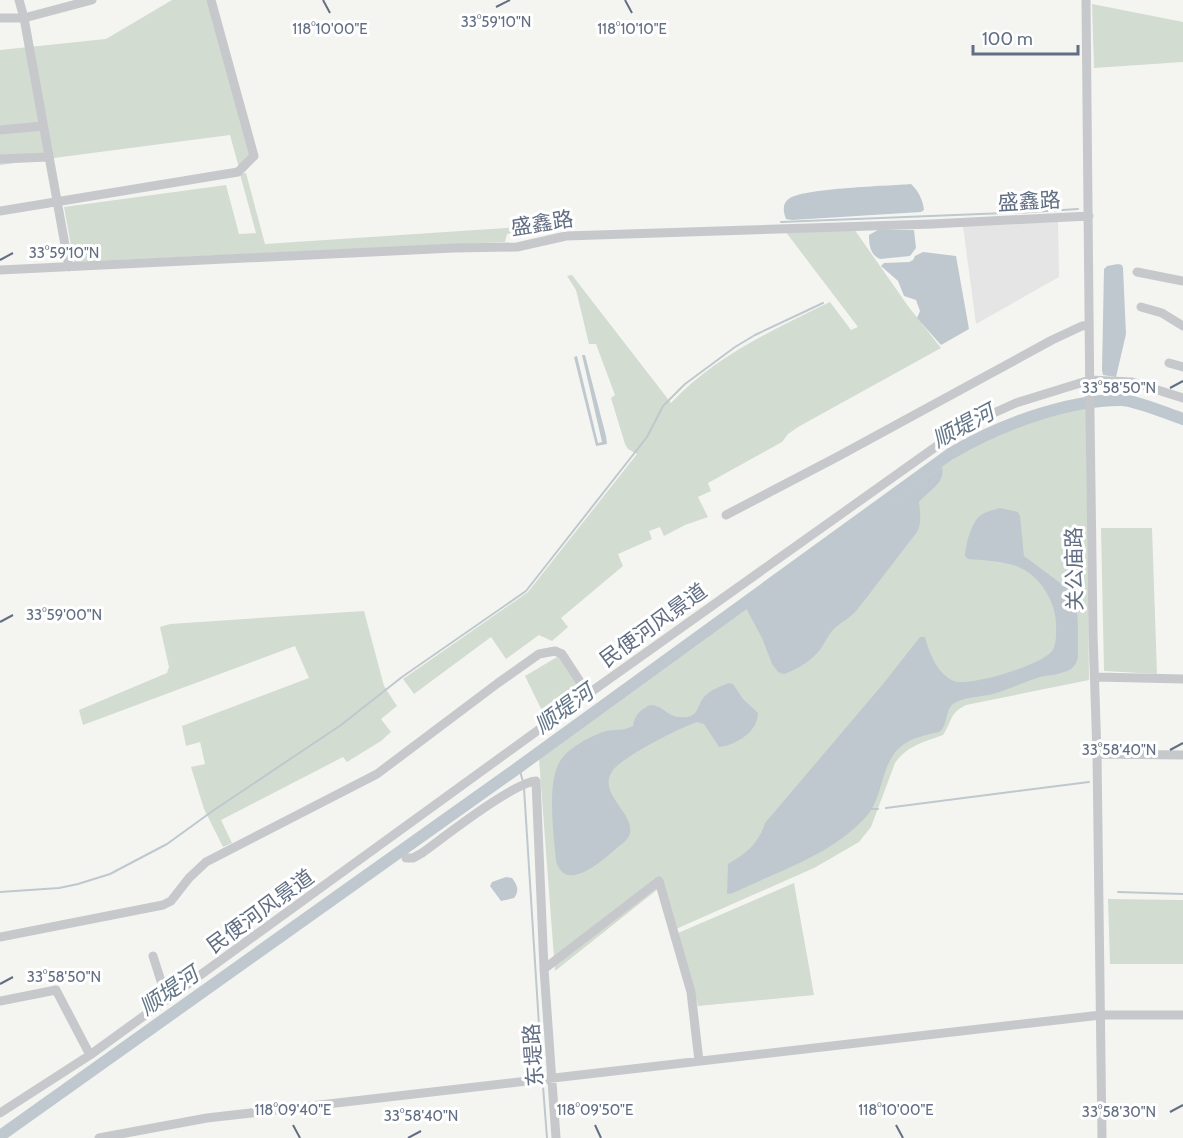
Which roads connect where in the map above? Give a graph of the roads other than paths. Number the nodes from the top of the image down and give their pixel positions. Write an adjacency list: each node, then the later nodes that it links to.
1 (19, 0): 6 (street)
2 (92, 0): 6 (street)
3 (211, 0): 11 (street)
4 (1086, 0): 13 (street, 关公庙路)
5 (0, 18): 6 (street)
6 (24, 18): 7 (street)
7 (43, 126): 8 (street); 9 (street)
8 (0, 130)
9 (49, 157): 10 (street); 11 (street)
10 (0, 159)
11 (57, 202): 12 (street); 14 (street)
12 (0, 211)
13 (1089, 216): 14 (street, 盛鑫路); 19 (street, 关公庙路)
14 (69, 267): 15 (street, 盛鑫路)
15 (0, 270)
16 (1137, 272): 17 (street)
17 (1183, 281)
18 (1141, 308): 20 (street)
19 (1089, 325): 23 (street, 关公庙路); 25 (street)
20 (1183, 326)
21 (1169, 363): 22 (street)
22 (1183, 367)
23 (1090, 383): 24 (street, 民便河风景道); 26 (street, 关公庙路); 28 (street, 民便河风景道)
24 (1183, 398)
25 (726, 515)
26 (1096, 677): 27 (street); 29 (street, 关公庙路)
27 (1183, 679)
28 (588, 694): 32 (street); 35 (street, 民便河风景道)
29 (1098, 754): 30 (street); 37 (street, 关公庙路)
30 (1183, 755)
31 (406, 858): 34 (street, 东堤路)
32 (0, 937)
33 (153, 956): 35 (street)
34 (544, 969): 40 (street); 41 (street, 东堤路)
35 (167, 1000): 39 (street, 民便河风景道)
36 (0, 1001): 39 (street)
37 (1101, 1015): 38 (street); 40 (street); 45 (street, 关公庙路)
38 (1183, 1015)
39 (90, 1055): 42 (street, 民便河风景道)
40 (699, 1062): 41 (street)
41 (553, 1078): 43 (street); 44 (street, 东堤路)
42 (0, 1113)
43 (99, 1138)
44 (556, 1138)
45 (1102, 1138)

